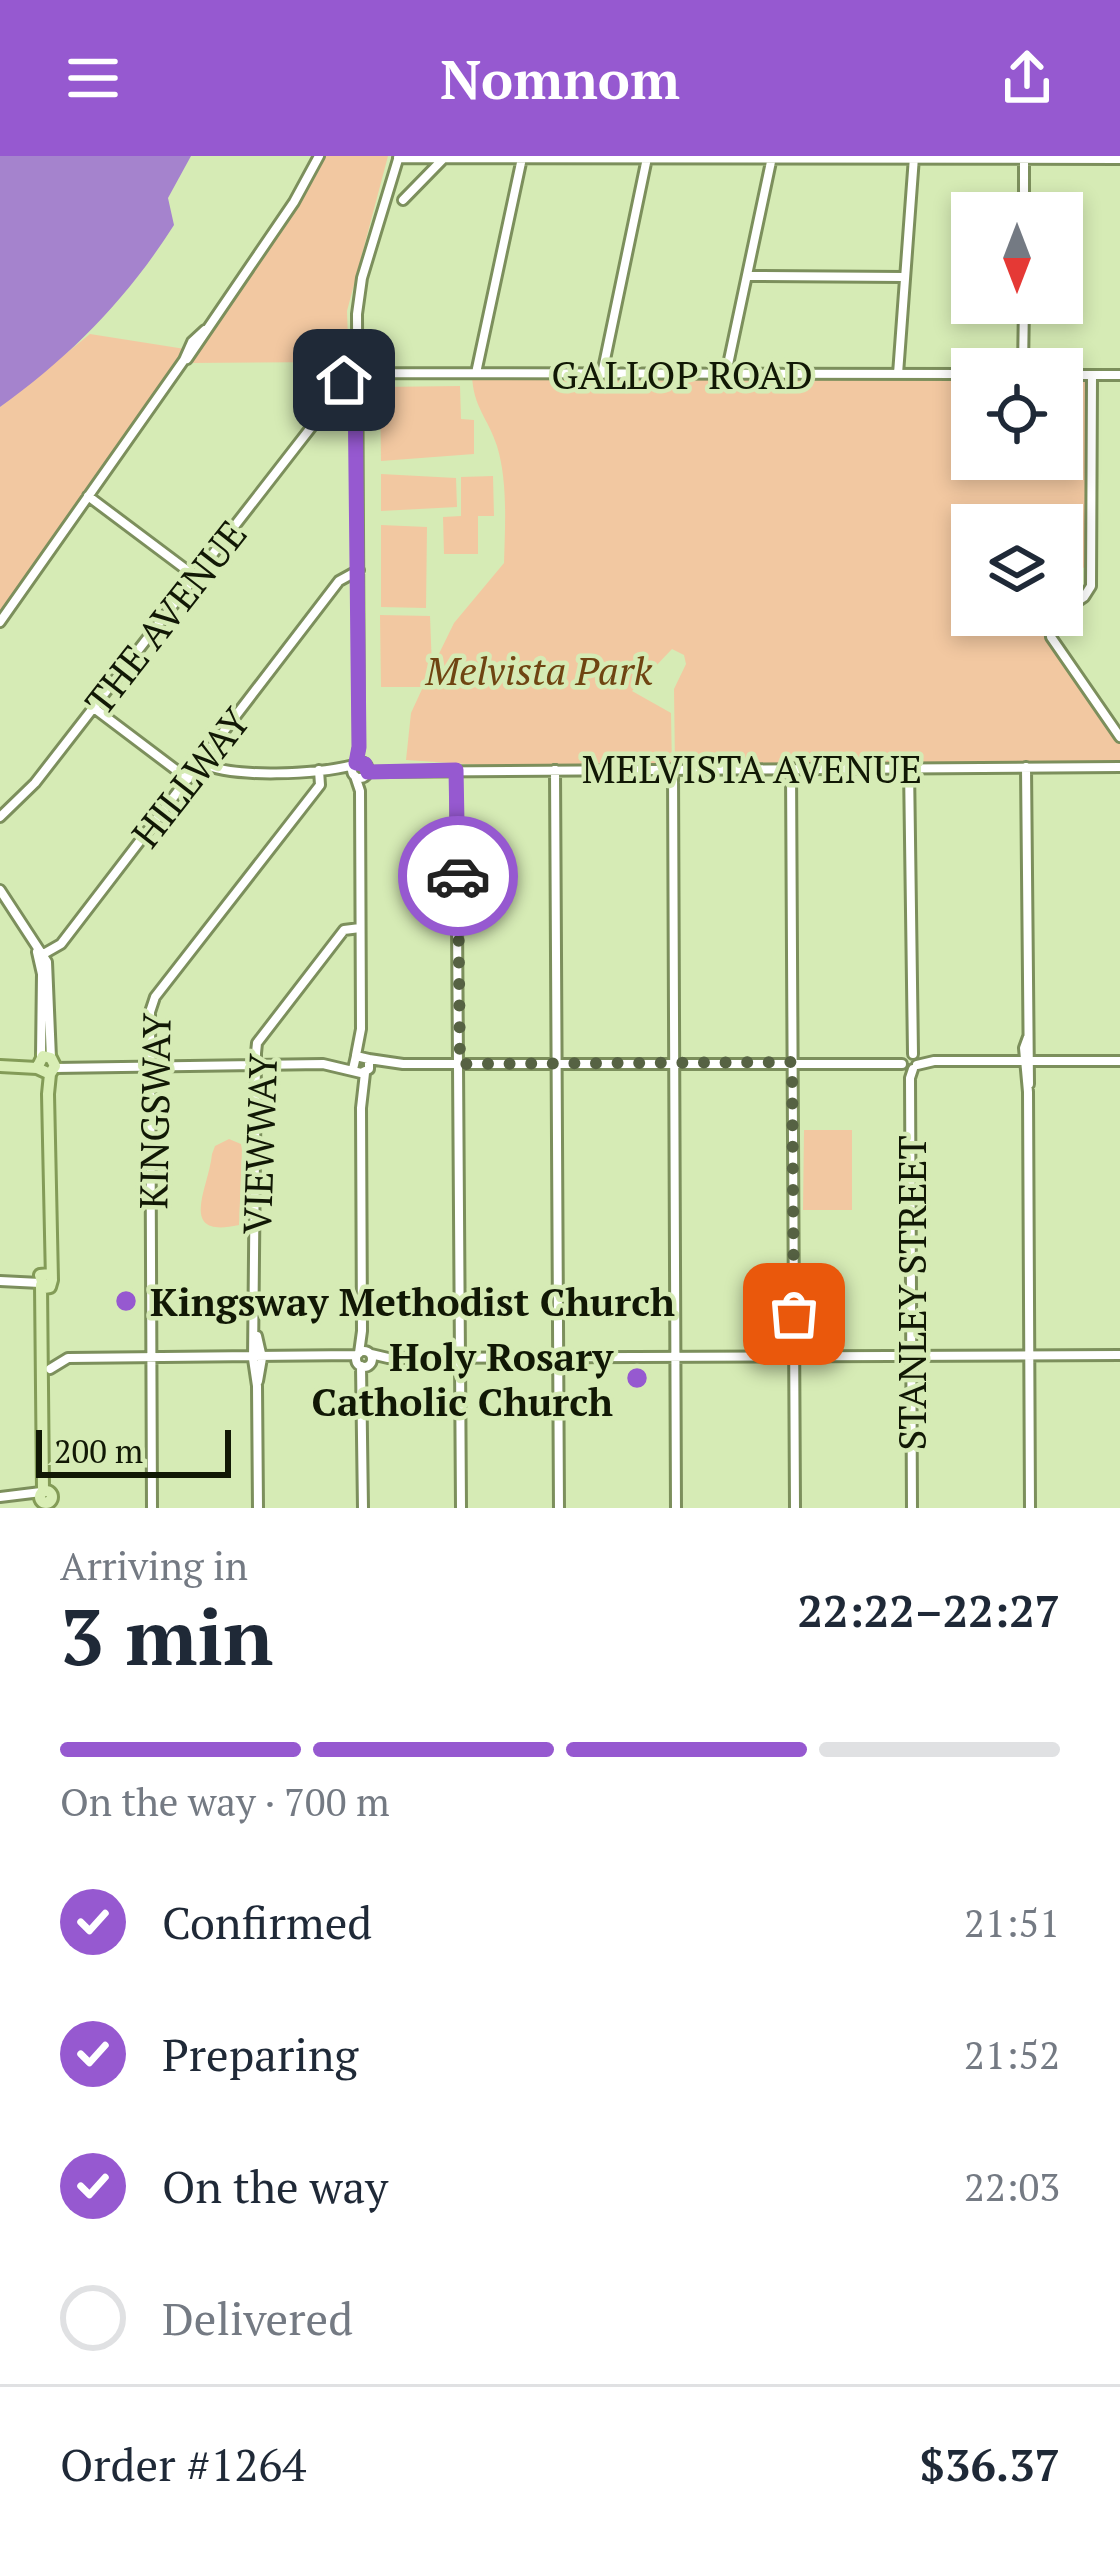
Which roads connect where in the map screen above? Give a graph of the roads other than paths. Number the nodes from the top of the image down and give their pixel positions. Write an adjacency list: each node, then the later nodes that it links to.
1 (319, 156): 23 (street)
2 (399, 157): 3 (street); 22 (street)
3 (444, 157): 4 (street); 11 (street)
4 (522, 157): 5 (street); 14 (street)
5 (647, 157): 6 (street); 15 (street)
6 (772, 157): 7 (street); 12 (street)
7 (914, 157): 8 (street); 13 (street)
8 (1024, 158): 9 (street); 10 (street)
9 (1120, 159)
10 (1024, 192)
11 (404, 200)
12 (747, 276): 13 (street); 16 (street)
13 (904, 277): 17 (street)
14 (476, 374): 15 (street, GALLOP ROAD); 22 (street, GALLOP ROAD)
15 (602, 374): 16 (street, GALLOP ROAD)
16 (726, 374): 17 (street, GALLOP ROAD)
17 (898, 374): 18 (street, GALLOP ROAD)
18 (951, 374)
19 (1083, 375): 20 (street)
20 (1092, 375): 21 (street); 26 (street)
21 (1120, 375)
22 (359, 377): 24 (street); 25 (street, THE AVENUE)
23 (88, 496): 25 (street); 27 (street)
24 (359, 575): 31 (street, HILLWAY); 36 (street)
25 (196, 577): 29 (street, THE AVENUE)
26 (1083, 598)
27 (0, 622)
28 (1052, 636): 30 (street)
29 (94, 708): 41 (street); 42 (street, THE AVENUE)
30 (1120, 737)
31 (201, 763): 38 (street, MELVISTA AVENUE); 41 (street, HILLWAY)
32 (790, 767): 33 (street, MELVISTA AVENUE); 37 (street, MELVISTA AVENUE); 49 (street)
33 (909, 767): 34 (street, MELVISTA AVENUE); 51 (street, STANLEY STREET)
34 (1026, 767): 35 (street, MELVISTA AVENUE); 48 (street)
35 (1120, 767)
36 (360, 769): 38 (street, MELVISTA AVENUE); 39 (street, MELVISTA AVENUE); 45 (street)
37 (673, 769): 40 (street, MELVISTA AVENUE); 50 (street)
38 (320, 770): 56 (street, KINGSWAY)
39 (456, 770): 40 (street, MELVISTA AVENUE); 53 (street)
40 (555, 770): 54 (street)
41 (188, 779): 46 (street, HILLWAY)
42 (0, 817)
43 (0, 890): 46 (street)
44 (0, 899): 46 (street)
45 (360, 928): 52 (street); 57 (street, VIEWWAY)
46 (42, 955): 55 (street)
47 (1117, 1060): 48 (street)
48 (1027, 1061): 51 (street); 62 (street)
49 (792, 1062): 50 (street); 51 (street); 64 (street)
50 (674, 1063): 54 (street); 67 (street)
51 (910, 1063): 61 (street, STANLEY STREET)
52 (361, 1064): 53 (street); 57 (street); 70 (street)
53 (460, 1064): 54 (street); 65 (street)
54 (557, 1064): 66 (street)
55 (46, 1065): 56 (street); 58 (main road); 59 (main road)
56 (150, 1065): 57 (street); 69 (street, KINGSWAY)
57 (255, 1065): 68 (street, VIEWWAY)
58 (0, 1066)
59 (44, 1280): 60 (street); 71 (main road); 73 (main road)
60 (0, 1281)
61 (911, 1355): 62 (street); 64 (street); 81 (street, STANLEY STREET)
62 (1029, 1355): 63 (street); 82 (street)
63 (1120, 1355)
64 (794, 1356): 67 (street); 80 (street)
65 (461, 1357): 66 (street); 70 (street); 77 (street)
66 (558, 1357): 67 (street); 78 (street)
67 (676, 1357): 79 (street)
68 (257, 1358): 69 (street); 70 (street); 75 (street, VIEWWAY)
69 (152, 1359): 71 (street); 74 (street, KINGSWAY)
70 (364, 1359): 76 (street)
71 (50, 1369): 73 (main road)
72 (0, 1497): 73 (street)
73 (45, 1499)
74 (152, 1508)
75 (258, 1508)
76 (363, 1508)
77 (461, 1508)
78 (559, 1508)
79 (676, 1508)
80 (795, 1508)
81 (912, 1508)
82 (1030, 1508)

